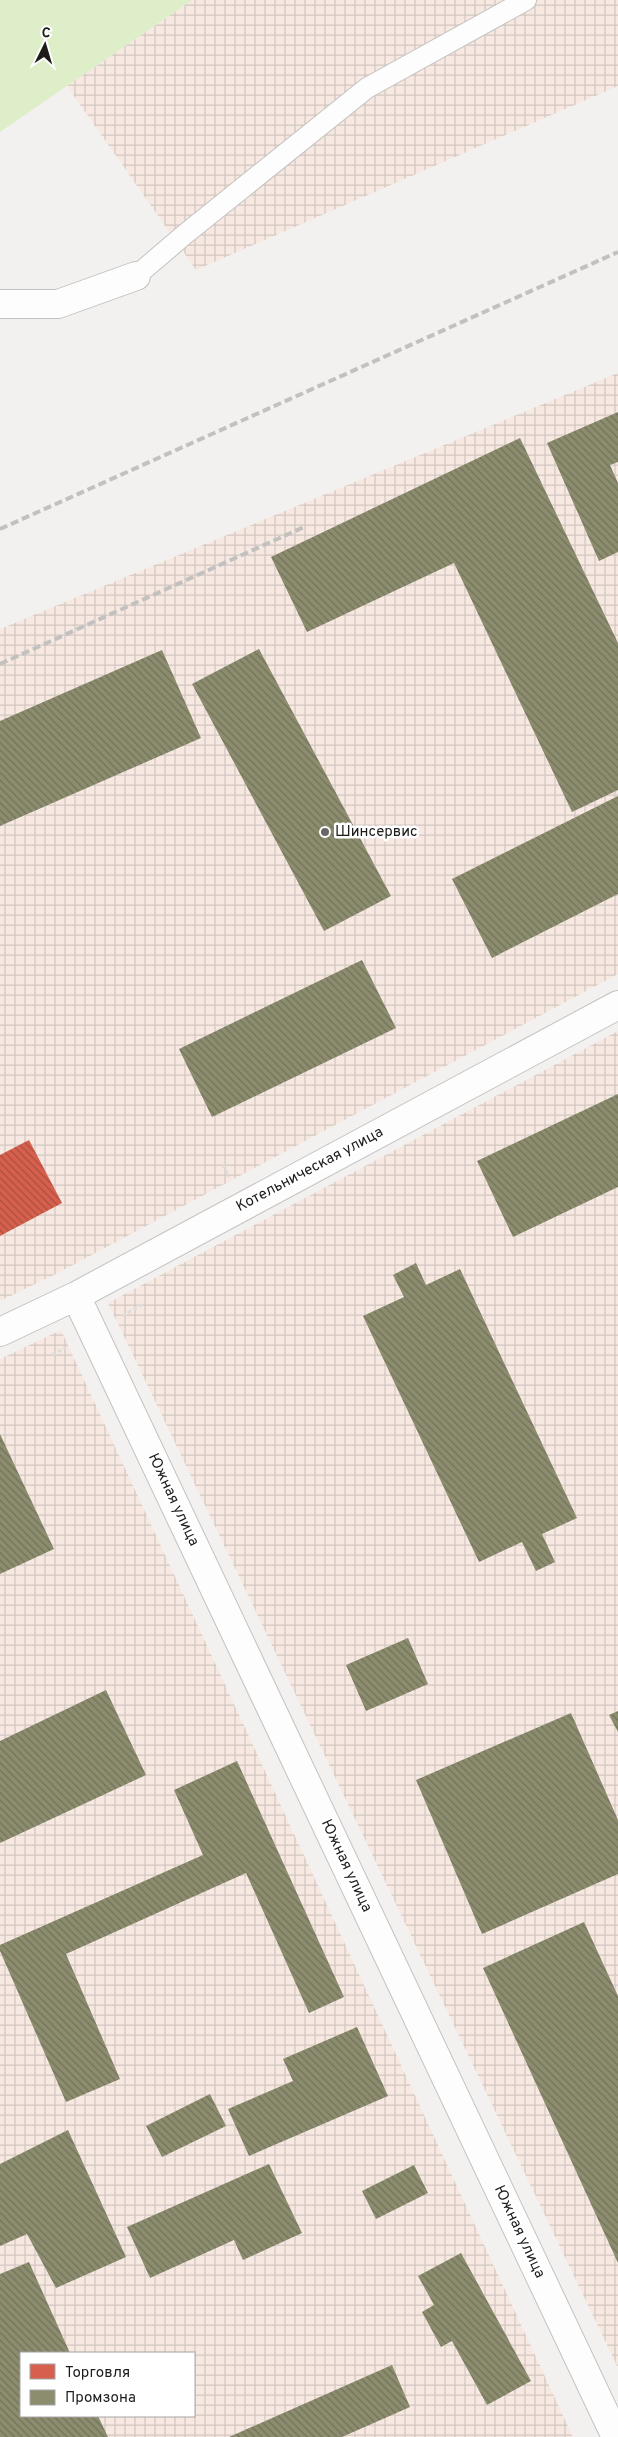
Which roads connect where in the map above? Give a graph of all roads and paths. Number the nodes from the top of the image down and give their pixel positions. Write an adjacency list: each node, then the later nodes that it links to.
1 (526, 0): 2 (lane)
2 (136, 276): 3 (street)
3 (0, 304)
4 (618, 1005): 5 (street, Котельническая улица)
5 (76, 1296): 6 (street, Котельническая улица); 7 (street, Южная улица)
6 (0, 1332)
7 (616, 2437)

